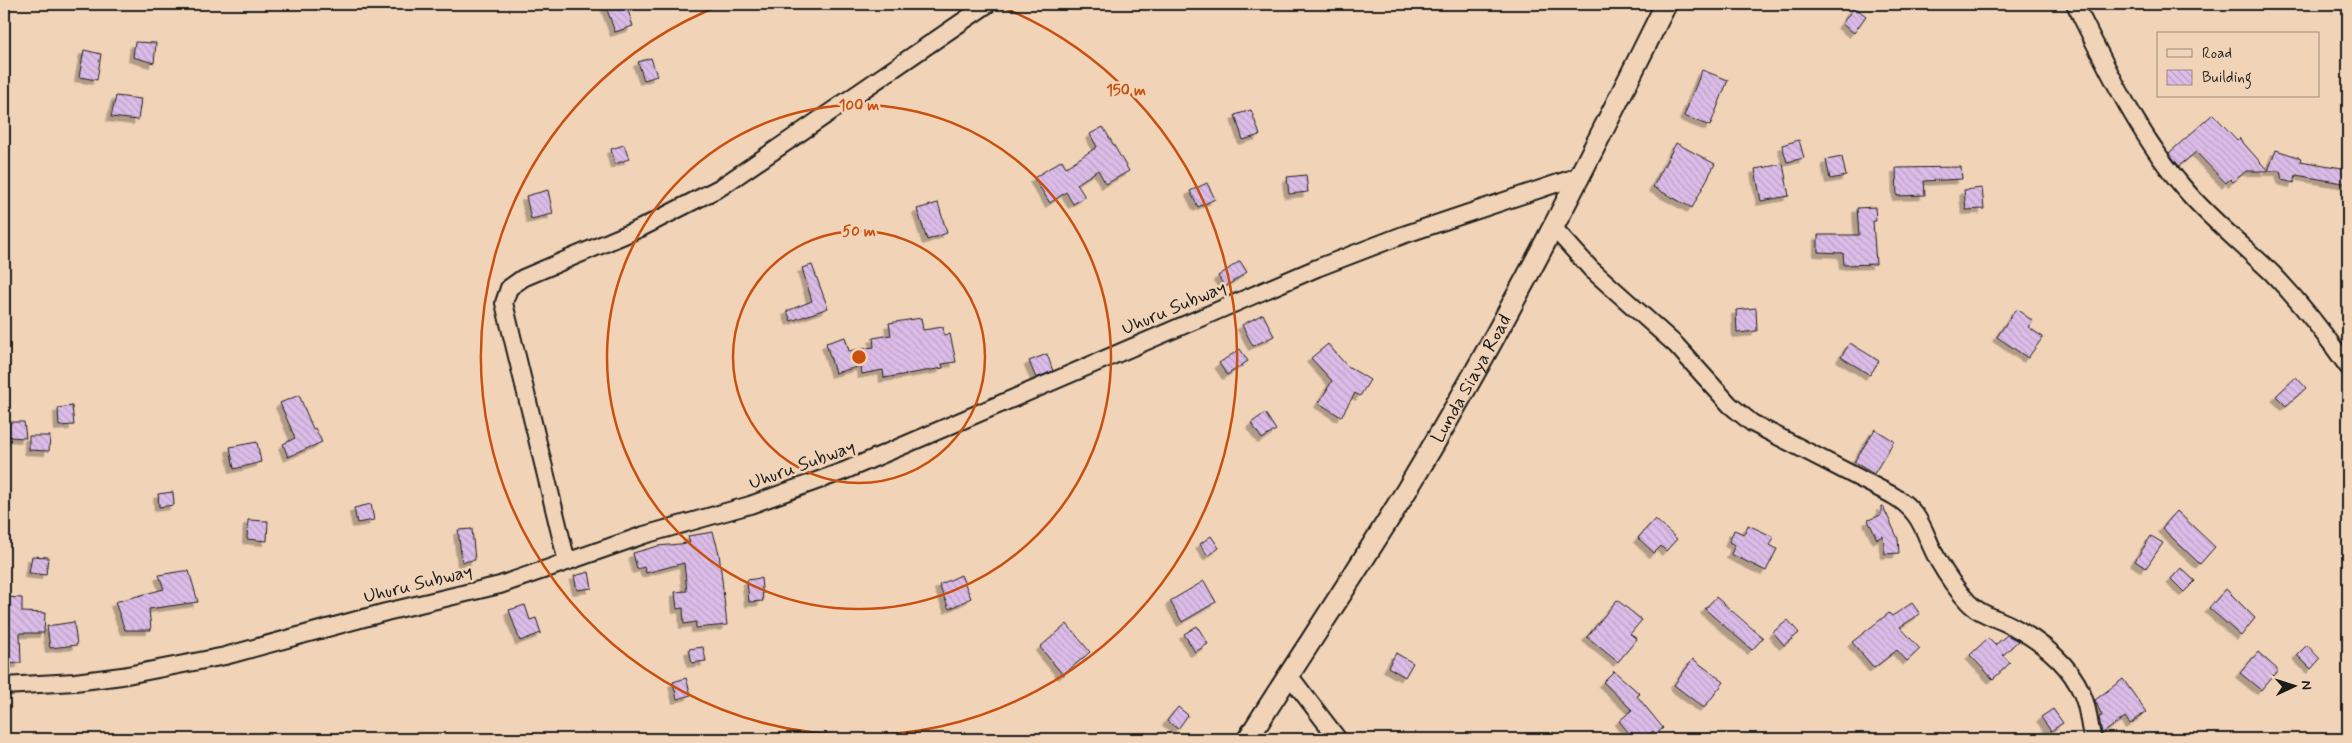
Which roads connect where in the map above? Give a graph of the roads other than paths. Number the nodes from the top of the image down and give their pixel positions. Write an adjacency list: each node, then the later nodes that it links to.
1 (988, 4): 7 (street)
2 (1666, 4): 4 (main road, Lunda Siaya Road)
3 (2075, 4): 6 (street)
4 (1582, 175): 5 (main road, Lunda Siaya Road); 7 (street, Uhuru Subway)
5 (1553, 227): 8 (main road, Lunda Siaya Road); 12 (street)
6 (2348, 367)
7 (568, 562): 9 (street, Uhuru Subway)
8 (1289, 675): 10 (main road, Lunda Siaya Road); 11 (street)
9 (4, 686)
10 (1248, 739)
11 (1338, 739)
12 (2093, 739)

